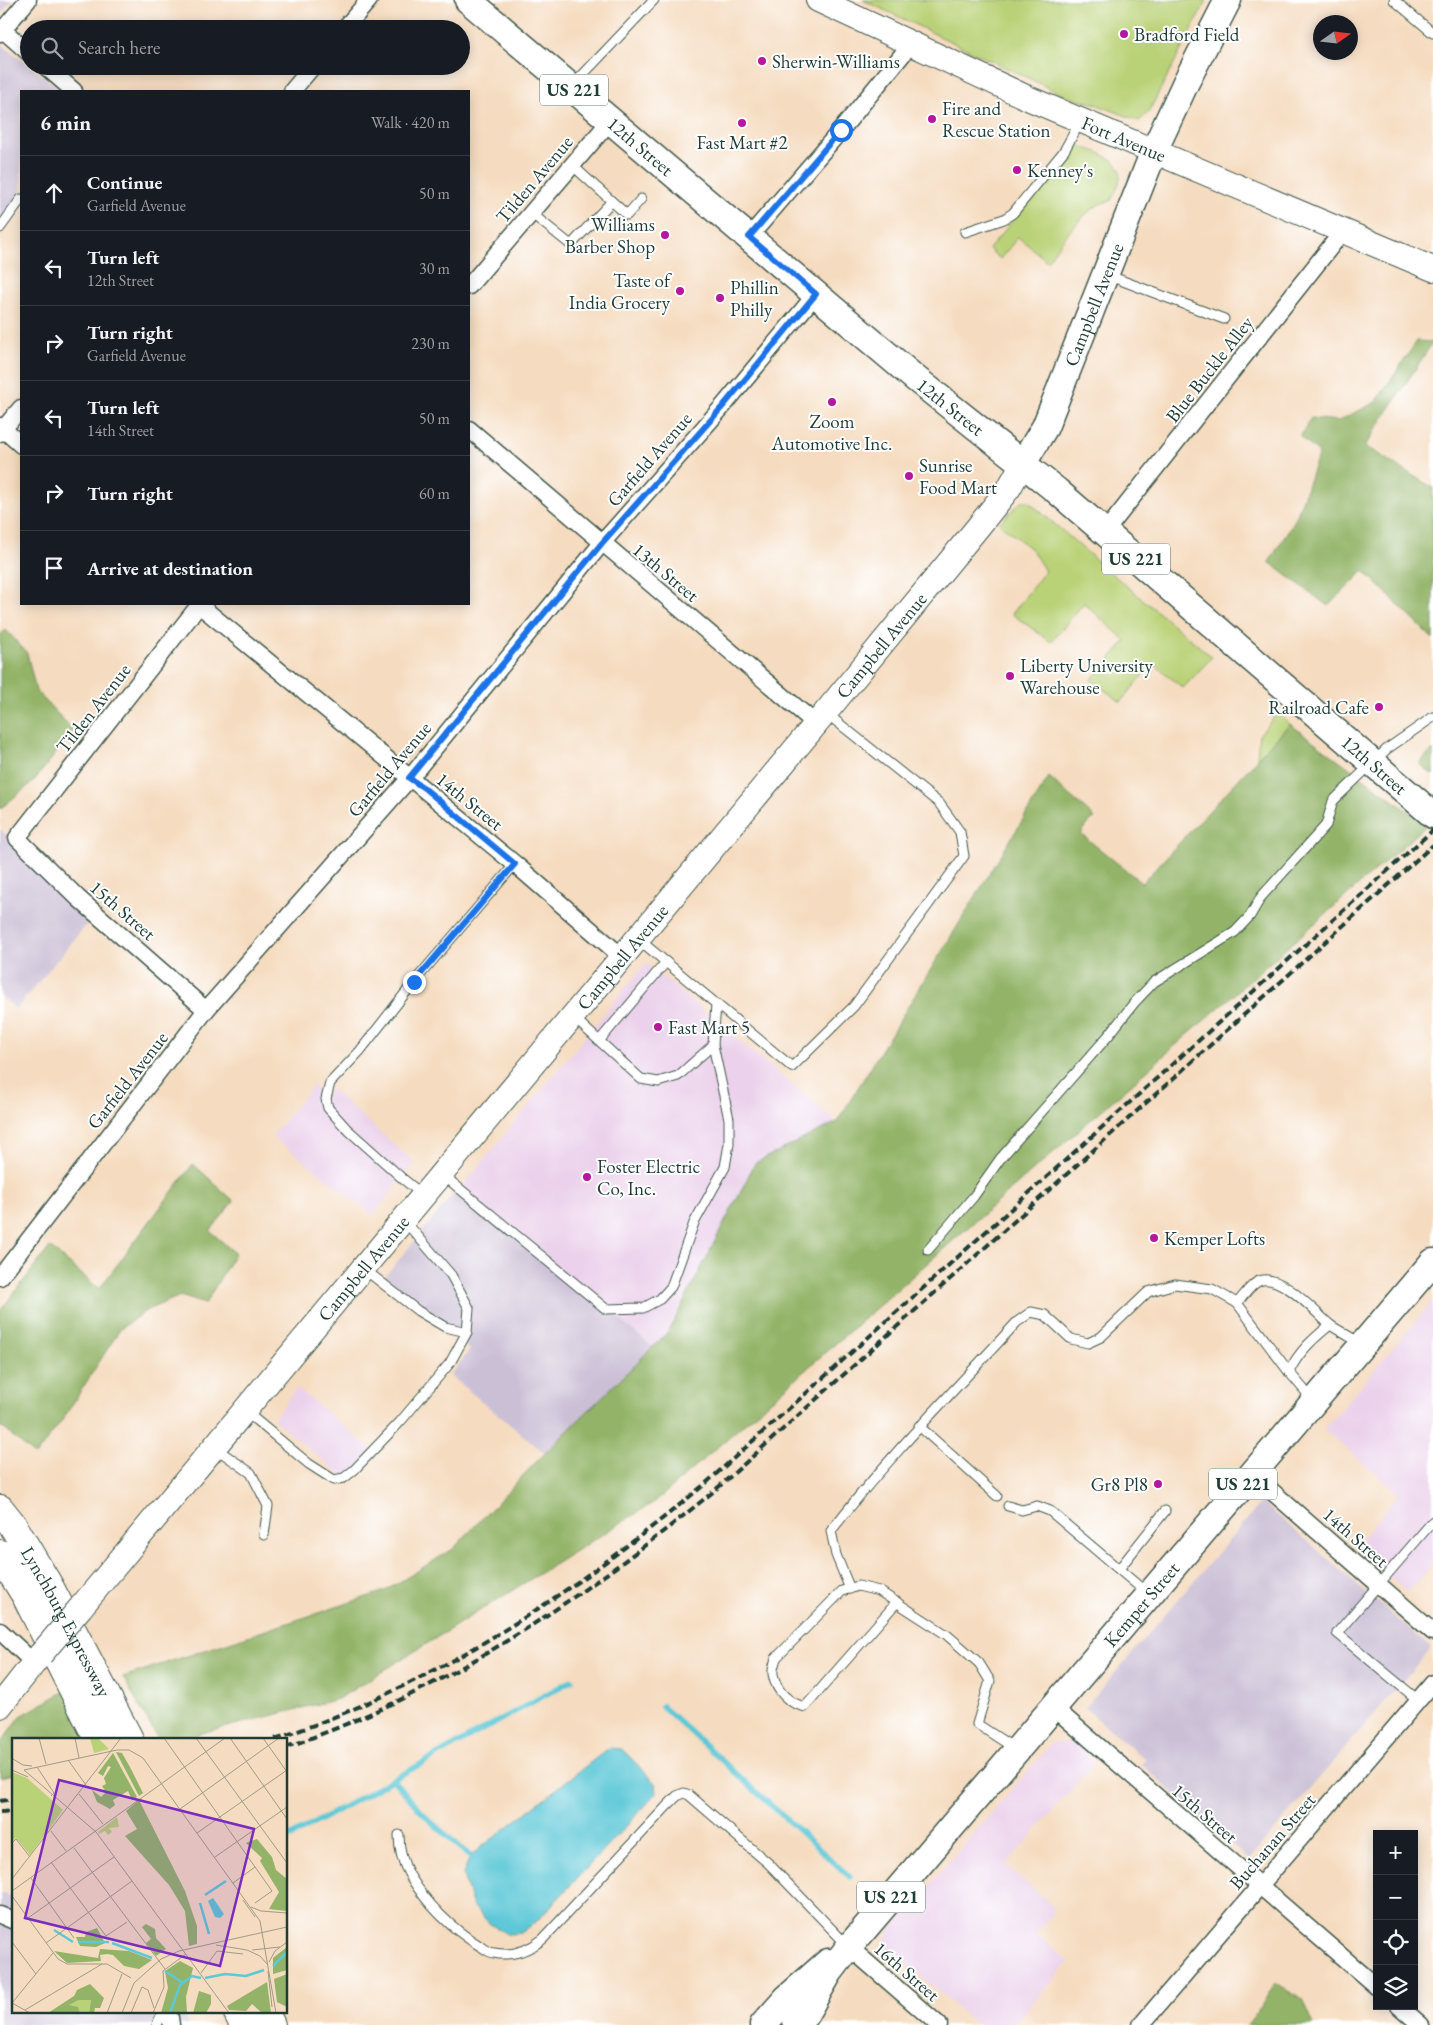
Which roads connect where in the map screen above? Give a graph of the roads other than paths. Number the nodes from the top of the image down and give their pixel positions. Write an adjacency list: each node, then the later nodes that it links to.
1 (28, 0): 9 (street)
2 (369, 0): 8 (street)
3 (468, 0): 15 (main road, 12th Street / US 221)
4 (654, 0): 15 (lane)
5 (818, 0): 11 (main road, Fort Avenue)
6 (1228, 0): 20 (main road, Campbell Avenue)
7 (1394, 0): 10 (lane)
8 (352, 20)
9 (1, 32): 12 (street)
10 (1433, 33)
11 (911, 44): 18 (main road, Fort Avenue); 29 (street)
12 (20, 46)
13 (55, 75): 16 (street)
14 (305, 75): 17 (street)
15 (571, 87): 19 (main road, 12th Street / US 221)
16 (73, 90)
17 (293, 90)
18 (1081, 120): 20 (main road, Fort Avenue); 28 (lane)
19 (610, 121): 21 (street, Tilden Avenue); 29 (main road, 12th Street / US 221)
20 (1154, 151): 27 (main road, Fort Avenue); 31 (main road, Campbell Avenue)
21 (572, 165): 24 (lane); 25 (street, Tilden Avenue)
22 (641, 199): 24 (lane)
23 (20, 200): 26 (lane)
24 (611, 202): 25 (lane)
25 (531, 213): 32 (street, Tilden Avenue)
26 (0, 228)
27 (1343, 231): 30 (main road, Fort Avenue); 40 (street, Blue Buckle Alley)
28 (965, 232)
29 (749, 237): 33 (main road, 12th Street / US 221)
30 (1433, 269)
31 (1106, 275): 34 (lane); 39 (main road, Campbell Avenue)
32 (470, 285)
33 (816, 294): 39 (main road, 12th Street / US 221); 41 (street, Garfield Avenue)
34 (1224, 319)
35 (20, 409): 36 (street)
36 (1, 429): 38 (street)
37 (470, 430): 41 (street, 13th Street)
38 (20, 444)
39 (1023, 463): 40 (main road, 12th Street / US 221); 45 (main road, Campbell Avenue)
40 (1105, 532): 46 (main road, 12th Street / US 221)
41 (602, 543): 45 (street, 13th Street); 47 (street, Garfield Avenue)
42 (198, 605): 49 (street, Tilden Avenue)
43 (200, 605): 47 (street, 14th Street)
44 (1433, 717): 46 (lane)
45 (821, 718): 51 (main road, Campbell Avenue); 54 (lane)
46 (1374, 763): 48 (main road, 12th Street / US 221); 62 (lane)
47 (409, 778): 50 (street, 14th Street); 55 (street, Garfield Avenue)
48 (1433, 815)
49 (17, 838): 55 (street, 15th Street)
50 (515, 864): 52 (street, 14th Street); 60 (lane)
51 (636, 938): 52 (main road, Campbell Avenue); 53 (lane)
52 (621, 956): 56 (main road, Campbell Avenue)
53 (666, 962): 54 (lane); 57 (lane)
54 (716, 1004): 58 (lane)
55 (206, 1010): 65 (street, Garfield Avenue)
56 (572, 1016): 57 (lane); 59 (main road, Campbell Avenue)
57 (600, 1040): 58 (lane)
58 (714, 1045): 59 (lane)
59 (442, 1174): 60 (main road, Campbell Avenue)
60 (424, 1196): 61 (main road, Campbell Avenue)
61 (404, 1219): 64 (main road, Campbell Avenue); 68 (lane)
62 (928, 1250)
63 (1433, 1262): 69 (main road, Kemper Street / US 221)
64 (364, 1268): 68 (lane); 72 (main road, Campbell Avenue)
65 (0, 1277)
66 (1237, 1303): 67 (lane); 70 (lane); 73 (lane)
67 (1330, 1325): 69 (lane); 70 (lane)
68 (467, 1332): 72 (lane)
69 (1362, 1345): 71 (main road, Kemper Street / US 221)
70 (1289, 1372): 71 (lane)
71 (1314, 1401): 75 (main road, Kemper Street / US 221)
72 (245, 1410): 74 (main road, Campbell Avenue)
73 (919, 1426): 76 (lane); 85 (lane)
74 (214, 1447): 81 (lane); 90 (main road, Campbell Avenue, bridge)
75 (1252, 1474): 84 (street, 14th Street); 86 (main road, Kemper Street / US 221)
76 (997, 1496)
77 (1008, 1506): 83 (lane)
78 (0, 1509): 96 (highway, Lynchburg Expressway)
79 (1165, 1511): 83 (lane)
80 (1433, 1521): 84 (lane)
81 (264, 1535)
82 (0, 1554): 95 (highway, Lynchburg Expressway)
83 (1119, 1569): 86 (lane)
84 (1378, 1584): 89 (street, 14th Street); 92 (lane)
85 (850, 1589): 87 (lane); 87 (lane)
86 (1149, 1594): 94 (main road, Kemper Street / US 221)
87 (897, 1602): 97 (lane)
88 (0, 1630): 90 (street)
89 (1433, 1632)
90 (37, 1658): 93 (main road, Campbell Avenue)
91 (1433, 1683): 92 (street, Buchanan Street)
92 (1418, 1700): 99 (street, Buchanan Street)
93 (0, 1706)
94 (1053, 1707): 97 (main road, Kemper Street / US 221); 99 (street, 15th Street)
95 (97, 1738)
96 (128, 1738)
97 (1016, 1750): 102 (main road, Kemper Street / US 221)
98 (399, 1835): 102 (lane)
99 (1259, 1886): 103 (street, 15th Street); 118 (street, Buchanan Street)
100 (0, 1915): 101 (street)
101 (12, 1919)
102 (849, 1947): 115 (main road, Kemper Street / US 221); 116 (main road, Kemper Street / US 221); 117 (street, 16th Street)
103 (1373, 1984)
104 (1403, 2010): 119 (street)
105 (162, 2012): 110 (lane)
106 (169, 2012): 111 (street)
107 (220, 2012): 112 (highway)
108 (238, 2012): 113 (highway)
109 (264, 2012): 114 (highway)
110 (157, 2025)
111 (172, 2025)
112 (224, 2025)
113 (244, 2025)
114 (270, 2025)
115 (763, 2025)
116 (796, 2025)
117 (939, 2025)
118 (1141, 2025)
119 (1420, 2025)

